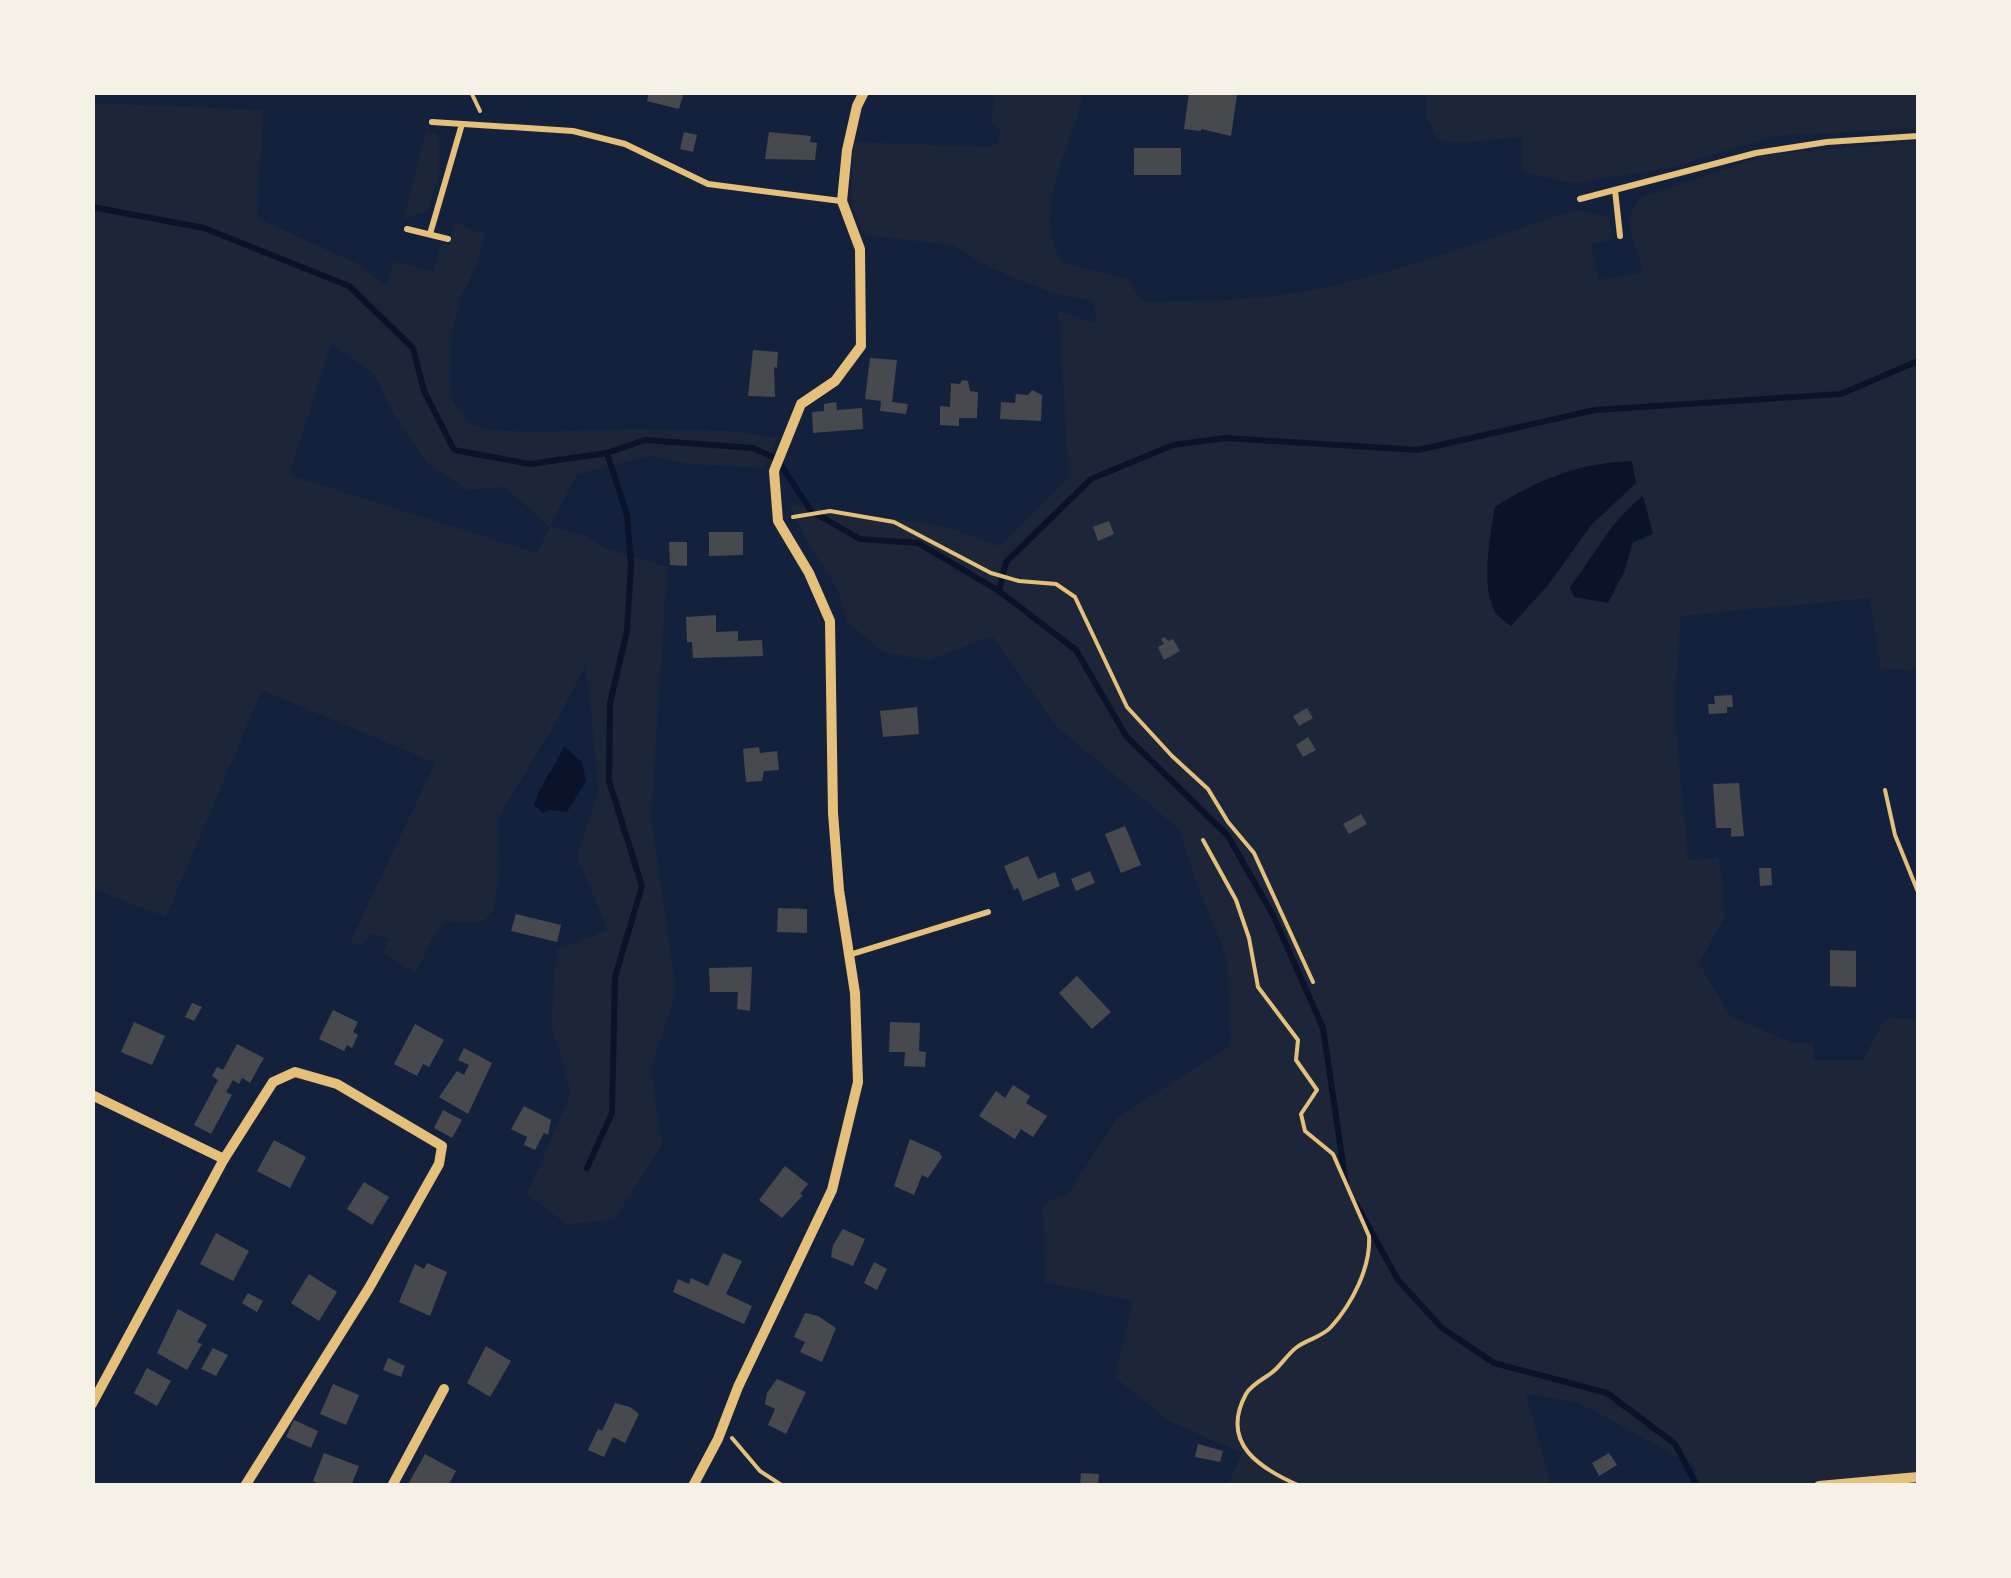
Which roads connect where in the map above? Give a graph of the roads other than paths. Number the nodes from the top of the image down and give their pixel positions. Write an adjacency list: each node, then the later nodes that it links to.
1 (864, 92): 7 (street)
2 (432, 122): 3 (lane)
3 (462, 124): 7 (lane); 9 (lane)
4 (1918, 136): 5 (lane)
5 (1615, 190): 6 (lane); 10 (lane)
6 (1580, 199)
7 (842, 201): 13 (street)
8 (407, 229): 9 (lane)
9 (430, 234): 11 (lane)
10 (1620, 236)
11 (448, 239)
12 (988, 912): 13 (lane)
13 (848, 955): 21 (street)
14 (92, 1094): 15 (street)
15 (224, 1158): 17 (street); 19 (street)
16 (444, 1389): 20 (street)
17 (92, 1404)
18 (1918, 1477): 22 (street)
19 (246, 1486)
20 (392, 1486)
21 (693, 1486)
22 (1819, 1486)

